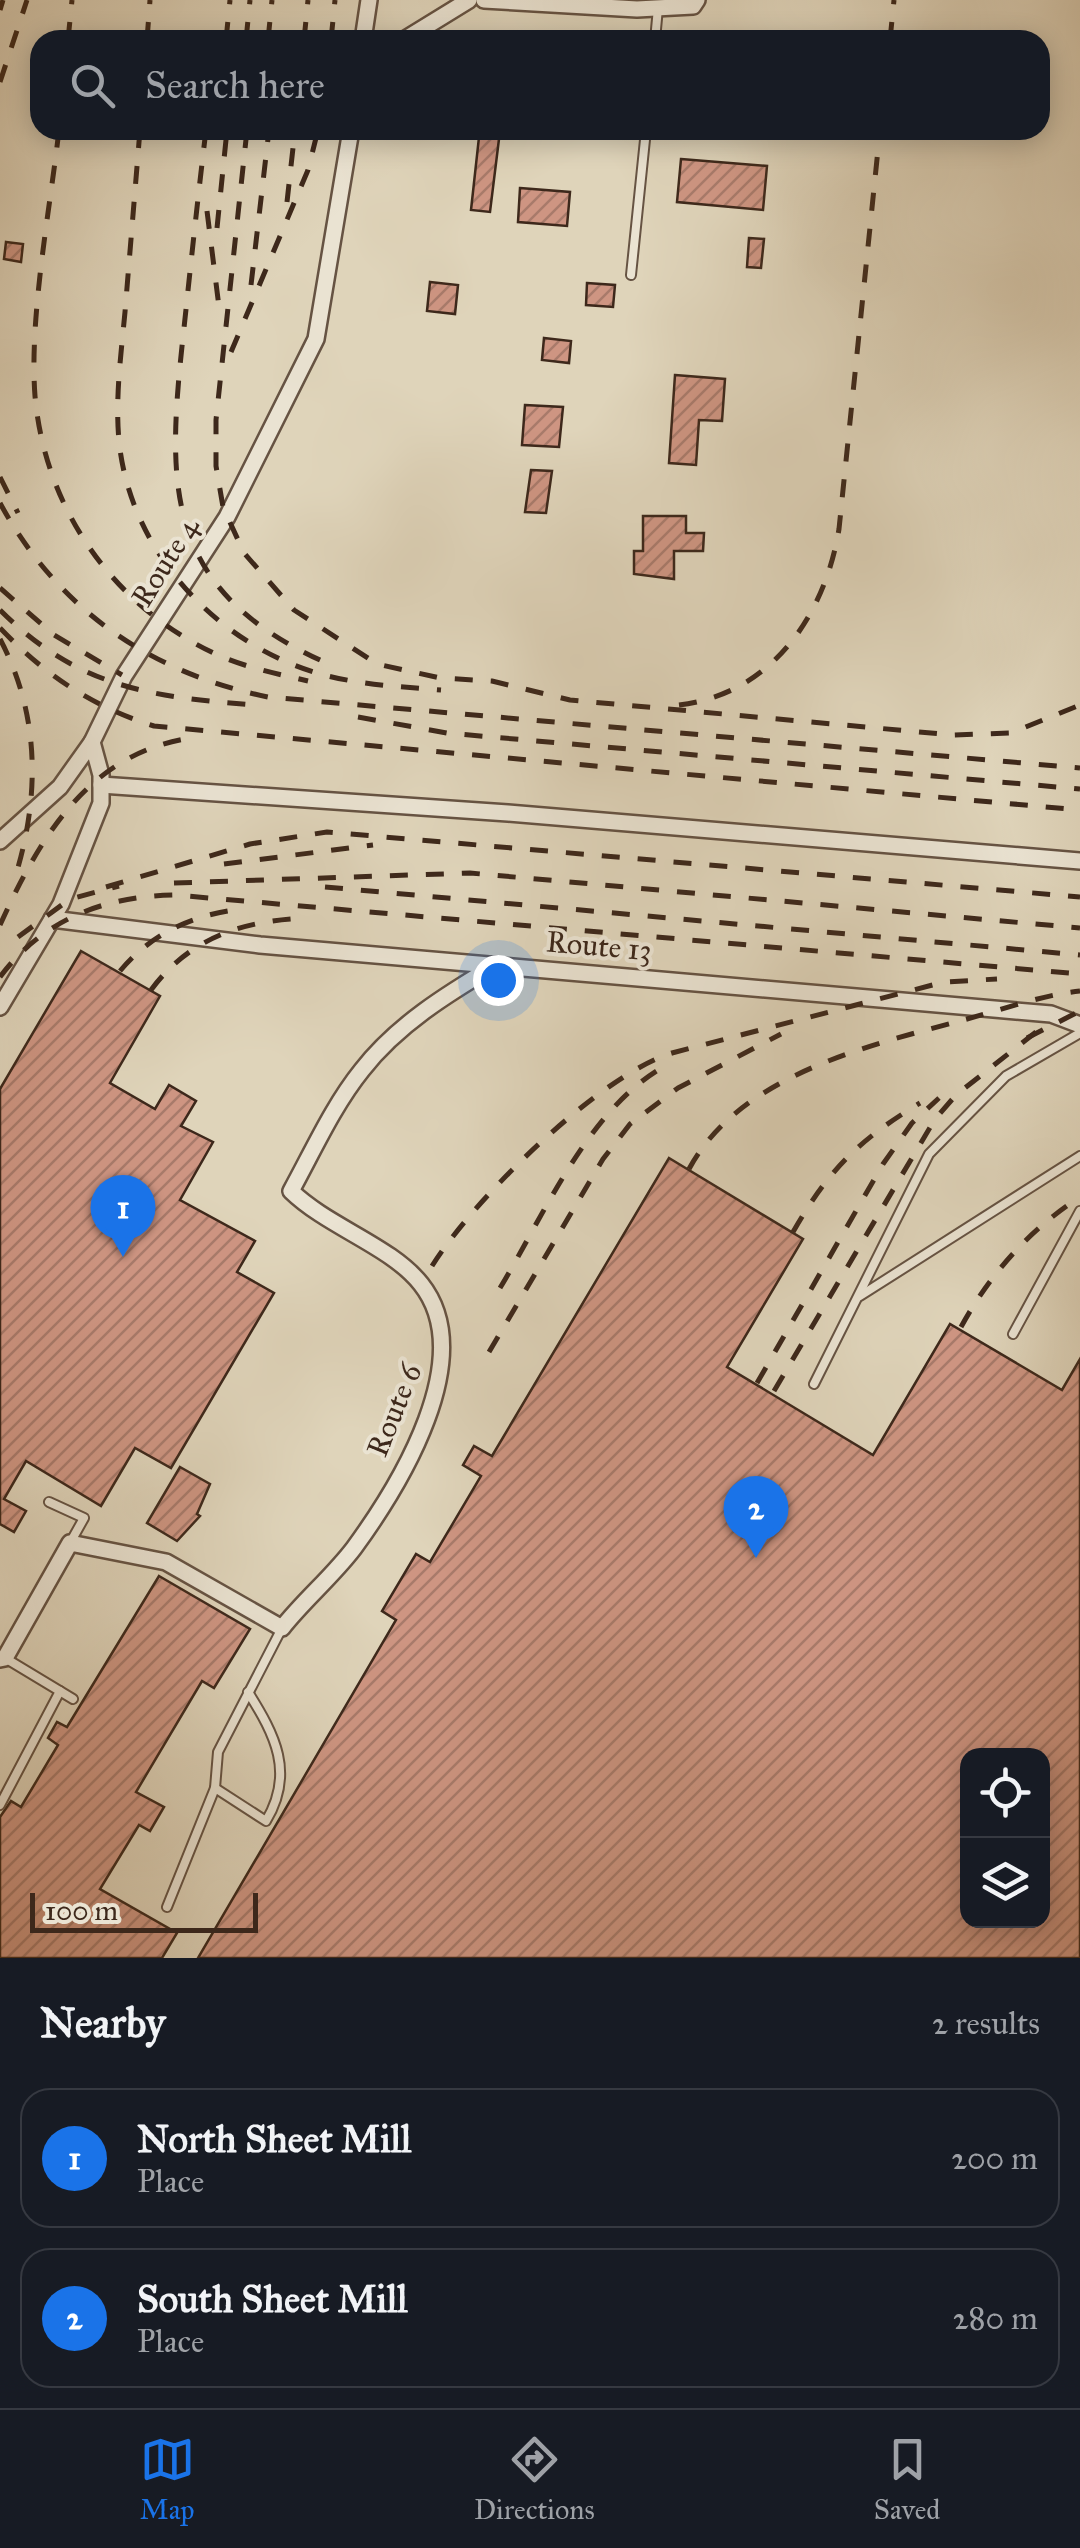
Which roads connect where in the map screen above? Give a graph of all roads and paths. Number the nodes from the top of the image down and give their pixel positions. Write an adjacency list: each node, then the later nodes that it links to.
1 (369, 0): 6 (street)
2 (468, 0): 7 (street)
3 (484, 0): 5 (street)
4 (697, 0): 5 (street)
5 (658, 8): 8 (lane)
6 (364, 30)
7 (420, 30)
8 (656, 30)
9 (349, 140): 12 (street, Route 4)
10 (645, 140): 11 (lane)
11 (631, 276)
12 (92, 742): 13 (street); 14 (street, Route 4)
13 (101, 785): 15 (street); 16 (street)
14 (0, 841)
15 (1080, 861)
16 (52, 919): 17 (street, Route 13); 18 (street)
17 (496, 965): 19 (street, Route 13); 28 (street, Route 6)
18 (0, 1007)
19 (1080, 1025)
20 (1080, 1033): 23 (lane)
21 (1080, 1156): 23 (lane)
22 (1080, 1211): 24 (lane)
23 (858, 1298): 25 (lane)
24 (1013, 1334)
25 (814, 1384)
26 (49, 1502): 27 (lane)
27 (70, 1543): 28 (street); 29 (street)
28 (282, 1628): 31 (lane)
29 (3, 1659): 30 (lane)
30 (60, 1692): 32 (lane); 34 (lane)
31 (248, 1692): 33 (lane); 33 (lane)
32 (73, 1700)
33 (215, 1788): 35 (lane)
34 (0, 1805)
35 (167, 1906)

